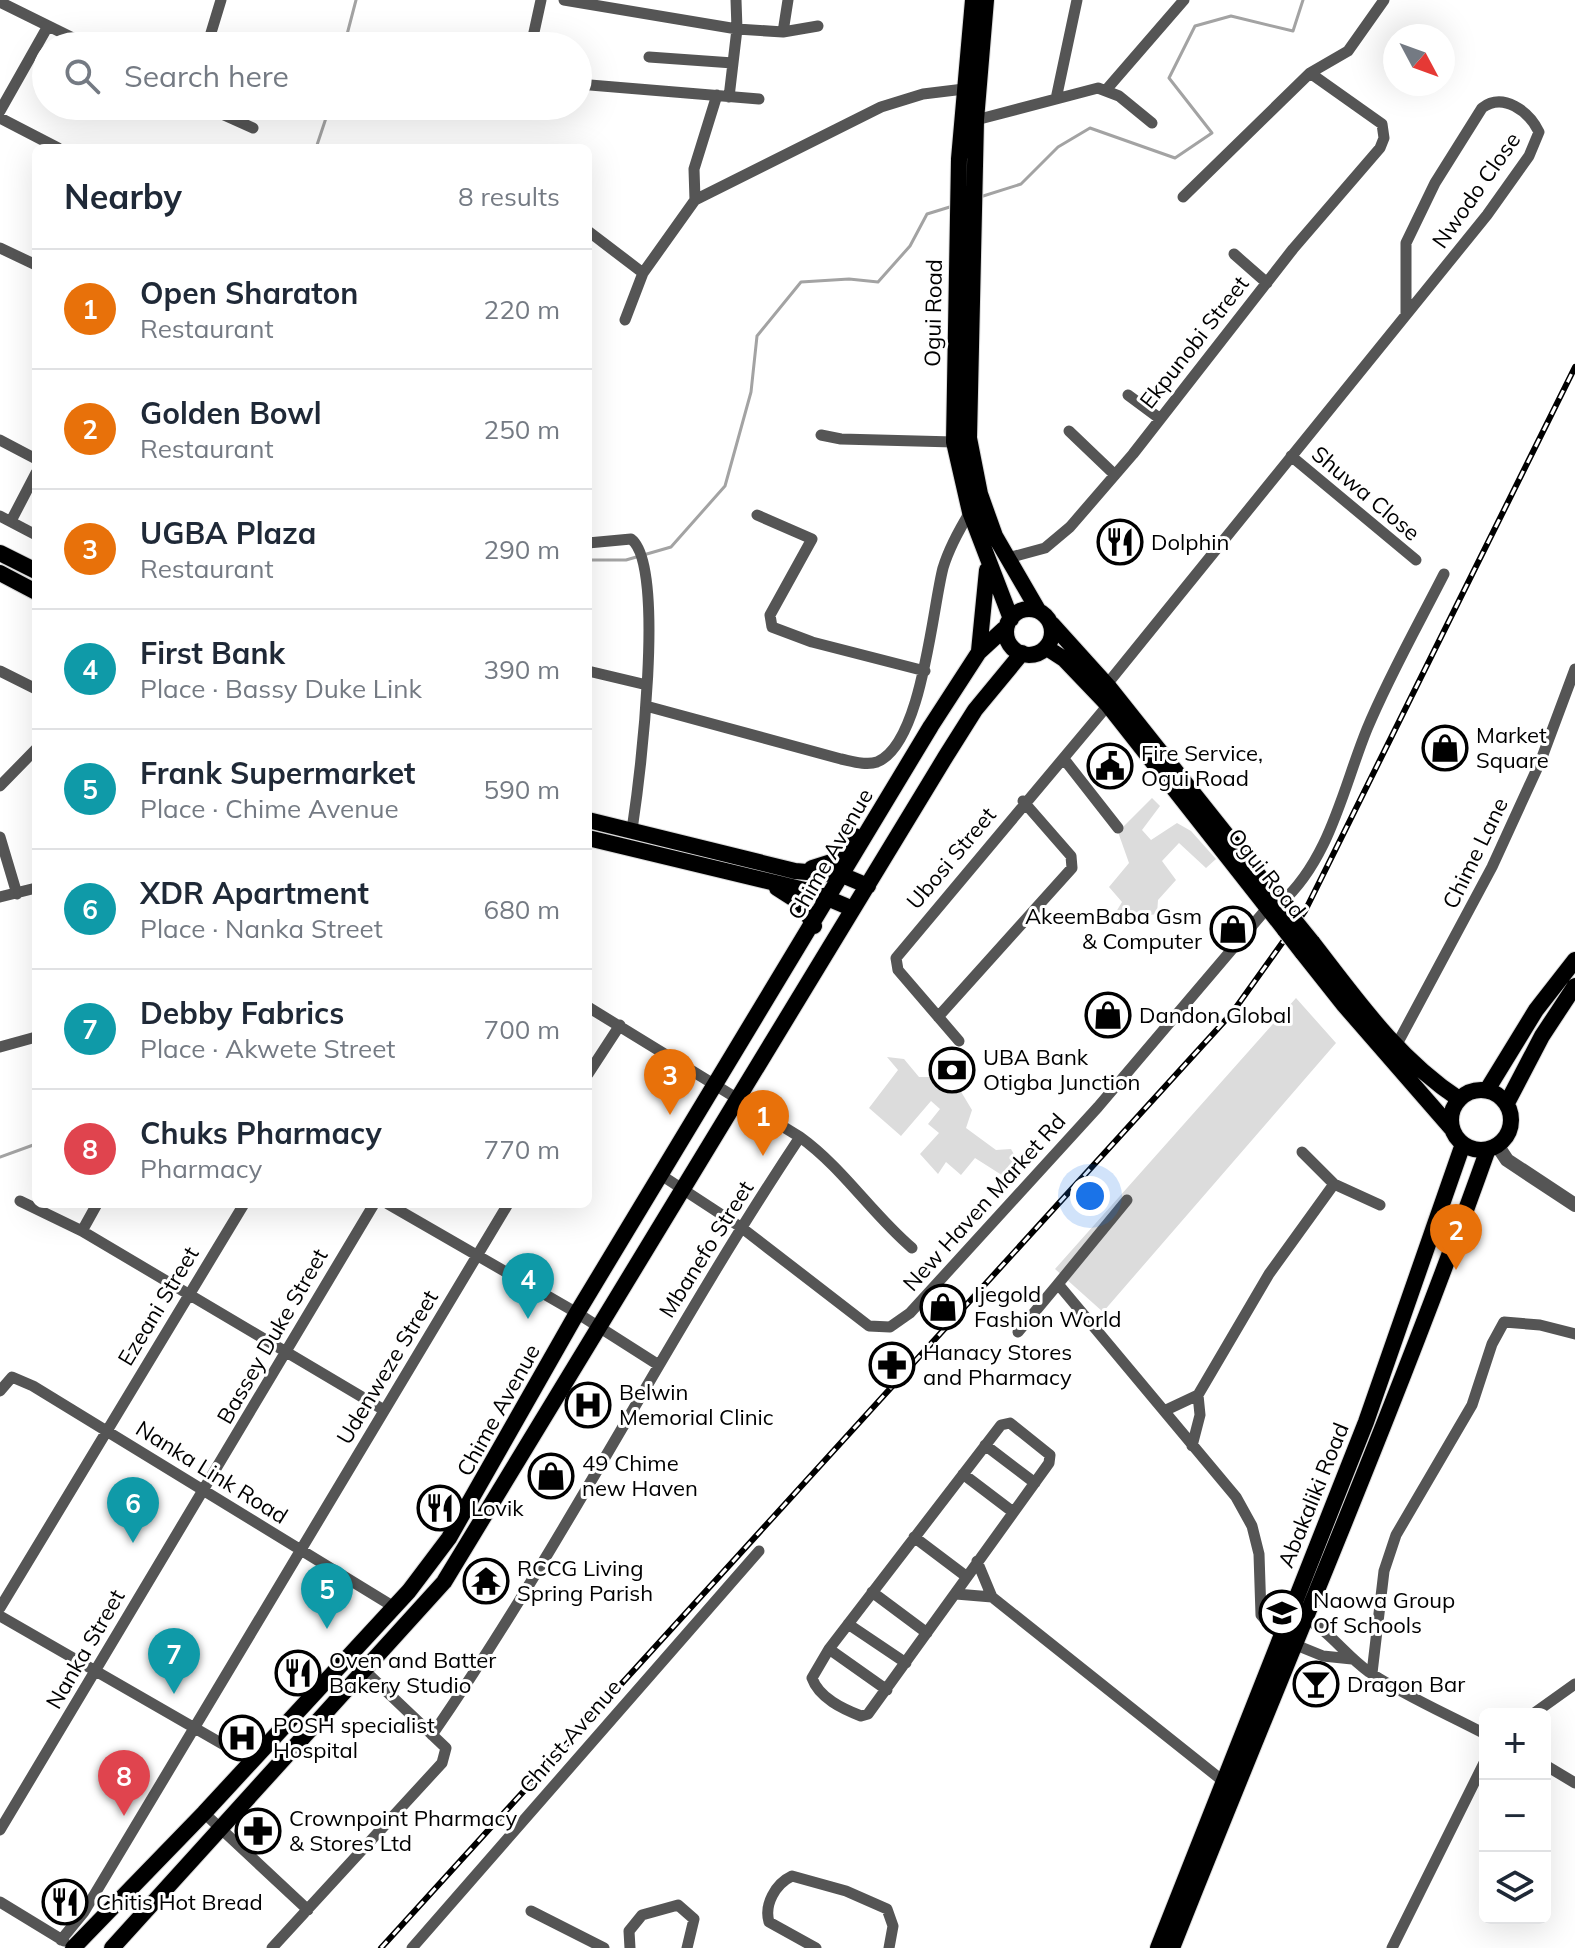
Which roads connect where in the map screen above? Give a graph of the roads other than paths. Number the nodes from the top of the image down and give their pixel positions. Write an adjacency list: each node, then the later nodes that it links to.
1 (221, 0): 17 (street)
2 (541, 0): 18 (street)
3 (564, 0): 14 (street)
4 (736, 0): 14 (street)
5 (788, 0): 19 (street)
6 (973, 0): 25 (main road, Ogui Road)
7 (986, 0): 33 (main road, Ogui Road)
8 (1077, 0): 29 (street)
9 (1184, 0): 26 (street)
10 (1384, 0): 23 (street)
11 (0, 2): 12 (street)
12 (48, 26): 15 (street); 16 (street)
13 (818, 26): 19 (street)
14 (737, 29): 19 (street); 22 (street)
15 (45, 32)
16 (60, 32)
17 (211, 32)
18 (534, 32)
19 (783, 32)
20 (32, 54): 30 (street)
21 (649, 57): 22 (street)
22 (733, 63): 27 (street)
23 (1310, 73): 37 (street); 45 (street, Ekpunobi Street)
24 (592, 85): 27 (street)
25 (964, 89): 38 (street); 39 (main road, Ogui Road)
26 (1106, 90): 29 (street); 34 (street)
27 (723, 96): 28 (street); 38 (street)
28 (759, 99)
29 (1056, 99): 33 (street)
30 (0, 111)
31 (0, 118): 36 (street)
32 (235, 120): 35 (street)
33 (976, 120): 39 (main road, Ogui Road)
34 (1152, 123)
35 (253, 128)
36 (50, 144)
37 (1183, 197)
38 (695, 200): 44 (street)
39 (965, 202): 52 (main road, Ogui Road); 64 (main road, Ogui Road)
40 (592, 234): 44 (street)
41 (0, 248): 43 (street)
42 (1234, 254): 45 (street)
43 (32, 263)
44 (643, 273): 47 (street)
45 (1267, 283): 49 (street, Ekpunobi Street)
46 (1406, 315): 46 (street, Nwodo Close); 54 (street, Nwodo Close)
47 (625, 320)
48 (1128, 395): 49 (street)
49 (1159, 418): 56 (street, Ekpunobi Street)
50 (1069, 431): 56 (street)
51 (821, 435): 52 (street)
52 (954, 442): 58 (main road, Ogui Road)
53 (2, 445): 55 (street)
54 (1291, 456): 65 (street, Shuwa Close); 83 (street, Nwodo Close)
55 (32, 457)
56 (1115, 475): 64 (street, Ekpunobi Street)
57 (32, 479): 60 (street)
58 (970, 512): 66 (main road, Ogui Road); 79 (street)
59 (757, 515): 79 (street)
60 (6, 519): 61 (street)
61 (32, 533)
62 (592, 543): 81 (street)
63 (0, 553): 67 (main road)
64 (1008, 558): 71 (main road, Ogui Road)
65 (1416, 560)
66 (987, 565): 72 (main road, Ogui Road); 75 (main road)
67 (32, 569)
68 (0, 573): 70 (main road)
69 (1444, 574): 103 (street, New Haven Market Rd)
70 (32, 590)
71 (1038, 610): 72 (main road); 73 (main road)
72 (1008, 624): 75 (main road, Chime Avenue); 76 (main road)
73 (1052, 624): 74 (main road); 83 (main road, Ogui Road)
74 (1047, 648): 76 (main road); 83 (main road, Ogui Road)
75 (979, 652): 87 (main road, Chime Avenue)
76 (1022, 653): 98 (main road, Chime Avenue)
77 (1575, 669): 115 (street, Chime Lane)
78 (0, 671): 82 (street)
79 (925, 671): 84 (street)
80 (592, 672): 81 (street)
81 (647, 685): 84 (street)
82 (32, 687)
83 (1104, 694): 86 (street, Ubosi Street); 103 (main road, Ogui Road)
84 (646, 706): 92 (street)
85 (32, 753): 88 (street)
86 (1064, 759): 89 (street, Ubosi Street); 91 (street)
87 (896, 785): 95 (main road); 96 (main road, Chime Avenue)
88 (0, 786)
89 (1023, 801): 110 (street, Ubosi Street); 110 (street)
90 (592, 821): 92 (main road)
91 (1118, 828)
92 (632, 830): 95 (main road)
93 (0, 837): 100 (street)
94 (592, 839): 97 (main road)
95 (795, 871): 96 (main road)
96 (842, 875): 98 (main road); 102 (main road, Chime Avenue)
97 (765, 881): 102 (main road); 105 (main road)
98 (868, 886): 104 (main road, Chime Avenue)
99 (32, 889): 100 (street)
100 (17, 894): 101 (street)
101 (0, 897)
102 (829, 898): 104 (main road); 105 (main road, Chime Avenue)
103 (1274, 905): 106 (main road, Ogui Road, bridge); 141 (street, New Haven Market Rd)
104 (853, 909): 119 (main road, Chime Avenue)
105 (814, 926): 117 (main road, Chime Avenue)
106 (1307, 947): 115 (main road, Ogui Road); 122 (main road, Ogui Road)
107 (1575, 960): 108 (main road)
108 (1570, 984): 118 (main road); 121 (main road)
109 (592, 1009): 111 (street)
110 (938, 1017): 113 (street, Ubosi Street)
111 (620, 1025): 116 (street); 117 (street)
112 (32, 1038): 114 (street)
113 (959, 1041)
114 (0, 1047)
115 (1395, 1048): 120 (main road, Ogui Road)
116 (592, 1068)
117 (715, 1085): 119 (street); 127 (main road, Chime Avenue)
118 (1487, 1090): 120 (main road); 121 (main road)
119 (737, 1097): 123 (street); 129 (main road, Chime Avenue)
120 (1459, 1099): 122 (main road)
121 (1507, 1103): 125 (main road)
122 (1452, 1129): 124 (main road)
123 (800, 1137): 141 (street, Mbanefo Street); 143 (street)
124 (1463, 1144): 125 (main road); 174 (main road, Abakaliki Road)
125 (1493, 1147): 133 (street); 174 (main road, Abakaliki Road)
126 (1302, 1152): 128 (street)
127 (661, 1175): 129 (street, New Haven Market Rd); 147 (main road, Chime Avenue)
128 (1334, 1184): 132 (street); 154 (street)
129 (683, 1188): 141 (street, New Haven Market Rd); 148 (main road, Chime Avenue)
130 (1127, 1200): 145 (street)
131 (20, 1201): 134 (street)
132 (1380, 1205)
133 (1575, 1205)
134 (32, 1207)
135 (34, 1208): 142 (street)
136 (95, 1208): 142 (street)
137 (242, 1208): 146 (street, Ezeani Street)
138 (372, 1208): 151 (street, Bassey Duke Street)
139 (395, 1208): 144 (street)
140 (506, 1208): 144 (street, Udenweze Street)
141 (742, 1228): 152 (street, Mbanefo Street)
142 (82, 1231): 146 (street)
143 (912, 1248)
144 (476, 1258): 147 (street); 155 (street, Udenweze Street)
145 (1058, 1284): 149 (street); 156 (street)
146 (189, 1293): 151 (street); 157 (street, Ezeani Street)
147 (577, 1313): 148 (street); 172 (main road, Chime Avenue)
148 (598, 1327): 152 (street); 182 (main road, Chime Avenue)
149 (1018, 1332)
150 (1575, 1334): 184 (street)
151 (287, 1351): 155 (street); 162 (street, Bassey Duke Street)
152 (657, 1364): 190 (street, Mbanefo Street)
153 (0, 1391): 157 (street, Nanka Link Road)
154 (1198, 1395): 156 (street); 159 (street)
155 (384, 1410): 165 (street, Udenweze Street)
156 (1164, 1411): 159 (street)
157 (109, 1431): 162 (street, Nanka Link Road); 173 (street, Ezeani Street)
158 (985, 1445): 160 (street); 161 (street); 161 (street)
159 (1192, 1446): 178 (street)
160 (963, 1474): 163 (street); 164 (street)
161 (1035, 1483): 163 (street)
162 (203, 1487): 165 (street, Nanka Link Road); 183 (street, Nanka Street)
163 (1013, 1512): 167 (street)
164 (914, 1537): 168 (street); 169 (street)
165 (299, 1551): 172 (street, Nanka Link Road); 188 (street, Udenweze Street)
166 (759, 1551): 205 (street, Christ Avenue)
167 (977, 1561): 168 (street); 171 (street)
168 (967, 1577): 170 (street)
169 (872, 1592): 176 (street); 177 (street)
170 (956, 1594): 171 (street); 177 (street)
171 (992, 1597): 194 (street)
172 (394, 1607): 191 (main road, Chime Avenue)
173 (0, 1608)
174 (1298, 1614): 178 (main road, Abakaliki Road); 180 (street)
175 (0, 1616): 183 (street)
176 (848, 1624): 179 (street); 181 (street)
177 (927, 1633): 181 (street)
178 (1286, 1637): 180 (street); 194 (main road, Abakaliki Road); 212 (main road, Abakaliki Road)
179 (829, 1649): 186 (street); 186 (street)
180 (1352, 1659): 184 (street)
181 (906, 1663): 186 (street)
182 (365, 1671): 190 (street); 198 (main road, Chime Avenue)
183 (94, 1673): 188 (street); 197 (street, Nanka Street)
184 (1372, 1673): 189 (street)
185 (1575, 1684): 187 (street)
186 (887, 1690)
187 (1541, 1708)
188 (193, 1729): 191 (street); 202 (street, Udenweze Street)
189 (1479, 1731)
190 (432, 1735): 200 (street)
191 (252, 1761): 196 (main road, Chime Avenue)
192 (1551, 1769): 195 (street)
193 (1479, 1773): 213 (street)
194 (1223, 1781): 211 (main road, Abakaliki Road)
195 (1575, 1783)
196 (204, 1813): 198 (street); 202 (main road, Chime Avenue)
197 (0, 1830)
198 (221, 1831): 200 (street); 203 (main road, Chime Avenue)
199 (0, 1902): 202 (street)
200 (308, 1910): 204 (street)
201 (531, 1911): 206 (street)
202 (70, 1944)
203 (112, 1948)
204 (272, 1948)
205 (412, 1948)
206 (604, 1948)
207 (630, 1948): 208 (street)
208 (687, 1948)
209 (816, 1948): 210 (street)
210 (889, 1948)
211 (1158, 1948)
212 (1172, 1948)
213 (1392, 1948)

